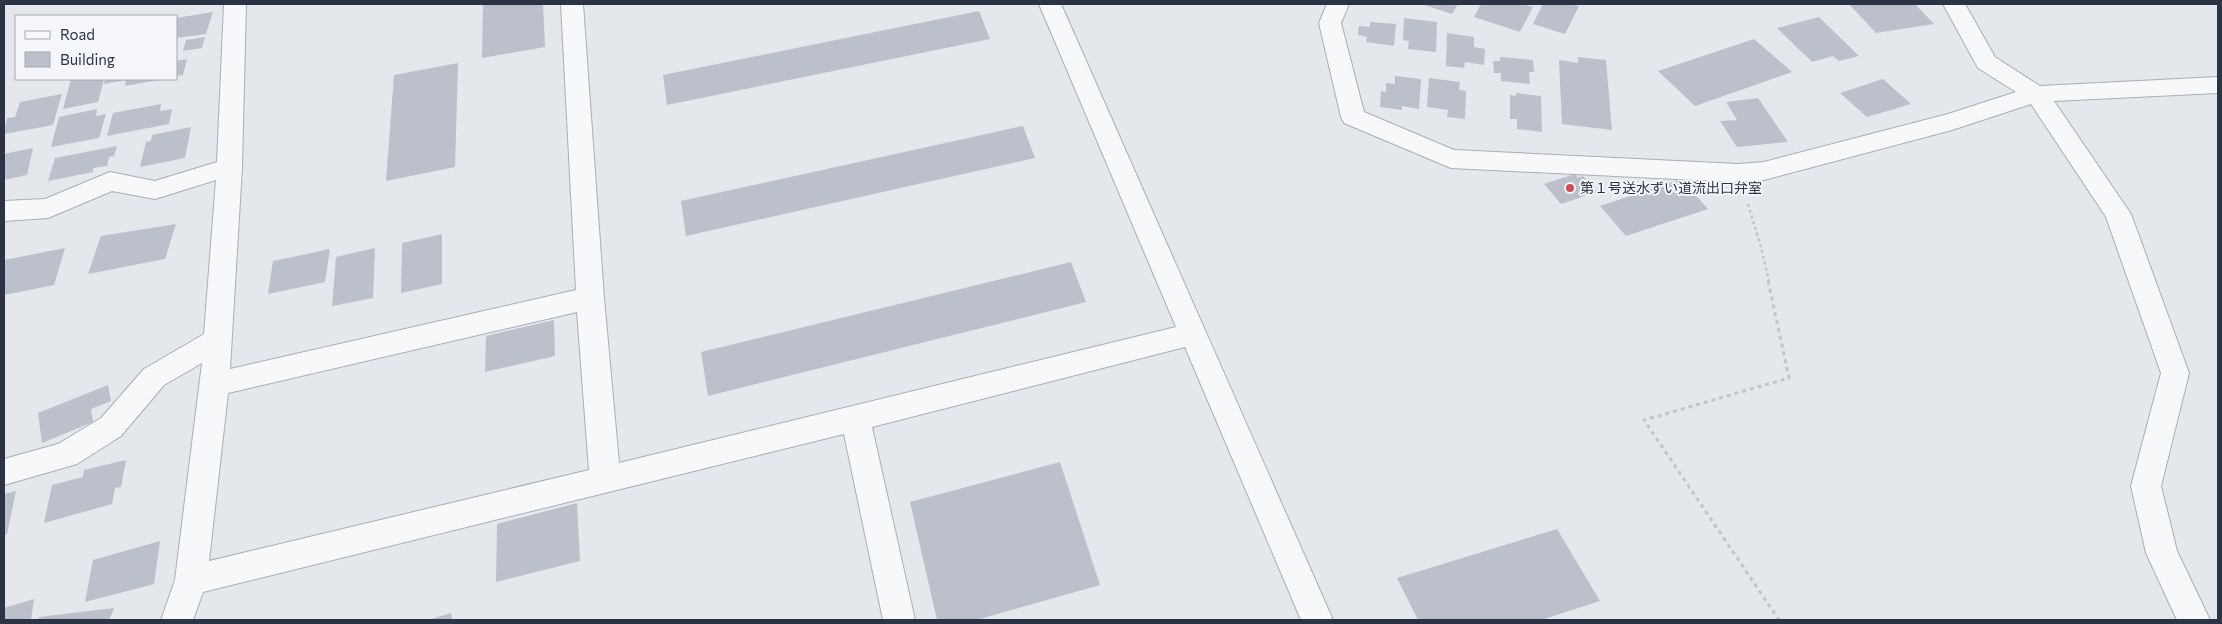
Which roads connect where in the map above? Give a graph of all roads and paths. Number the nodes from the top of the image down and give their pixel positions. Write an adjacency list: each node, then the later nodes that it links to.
1 (235, 4): 8 (street)
2 (572, 4): 11 (street)
3 (1050, 4): 12 (street)
4 (1338, 4): 9 (street)
5 (1954, 4): 7 (street)
6 (2218, 86): 7 (street)
7 (2036, 94): 9 (street); 23 (street)
8 (229, 167): 10 (street); 13 (street)
9 (1738, 173): 22 (path)
10 (4, 211)
11 (590, 298): 14 (street); 17 (street)
12 (1192, 334): 15 (street); 21 (street)
13 (218, 339): 14 (street); 16 (street)
14 (215, 384): 18 (street)
15 (855, 418): 17 (street); 20 (street)
16 (4, 472)
17 (605, 479): 18 (street)
18 (191, 580): 19 (street)
19 (177, 620)
20 (898, 620)
21 (1317, 620)
22 (1779, 620)
23 (2194, 620)

